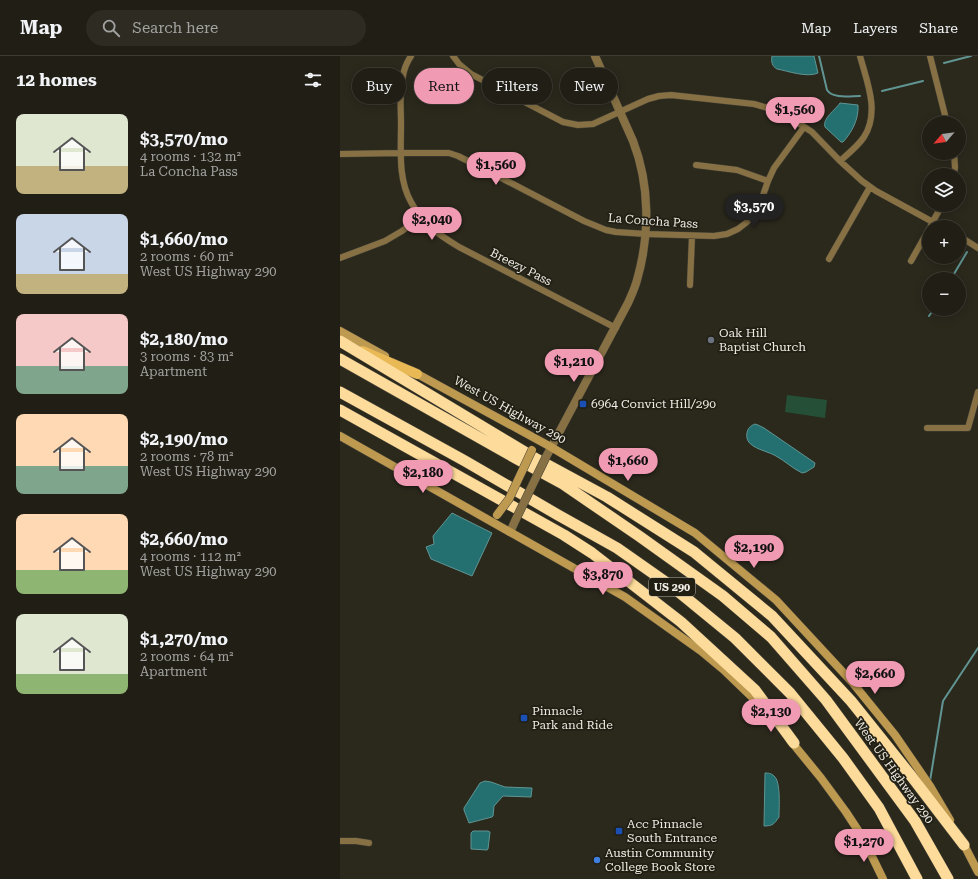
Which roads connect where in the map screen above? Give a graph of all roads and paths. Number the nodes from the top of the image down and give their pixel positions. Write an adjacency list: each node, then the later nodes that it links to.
1 (410, 56): 9 (street, Breezy Pass)
2 (452, 56): 6 (street)
3 (595, 56): 6 (street)
4 (860, 56): 11 (street)
5 (930, 56): 7 (street)
6 (620, 112): 8 (street); 17 (street)
7 (945, 116)
8 (804, 127): 11 (street); 13 (street, La Concha Pass)
9 (401, 153): 10 (street, La Concha Pass); 15 (street, Breezy Pass); 17 (street, La Concha Pass)
10 (340, 154)
11 (840, 162): 14 (street)
12 (696, 165): 13 (street)
13 (768, 181): 18 (street, La Concha Pass)
14 (870, 187): 16 (street); 23 (street)
15 (421, 217): 22 (street); 26 (street, Breezy Pass)
16 (922, 220)
17 (646, 234): 18 (street, La Concha Pass); 26 (street)
18 (692, 236): 25 (street)
19 (966, 240): 21 (street)
20 (922, 242): 24 (street)
21 (978, 248)
22 (340, 258)
23 (829, 258)
24 (911, 261)
25 (690, 285)
26 (616, 328): 38 (street)
27 (340, 331): 30 (main road, West US Highway 290)
28 (340, 341): 30 (main road); 39 (highway)
29 (340, 359): 34 (highway, West US Highway 290 / US 290)
30 (417, 374): 36 (main road, West US Highway 290)
31 (340, 392): 48 (highway, US 290)
32 (978, 392): 35 (street)
33 (340, 410): 42 (highway)
34 (455, 424): 39 (highway); 49 (highway, West US Highway 290 / US 290)
35 (927, 428)
36 (525, 433): 38 (main road, West US Highway 290); 39 (main road)
37 (340, 436): 40 (main road)
38 (551, 447): 41 (street, bridge); 45 (main road, West US Highway 290)
39 (533, 454): 40 (main road, bridge); 45 (highway)
40 (483, 517): 41 (main road)
41 (510, 532): 42 (main road)
42 (794, 743): 47 (main road)
43 (340, 841): 44 (street)
44 (369, 843)
45 (964, 845): 46 (main road, West US Highway 290)
46 (978, 872)
47 (883, 879)
48 (917, 879)
49 (948, 879)

